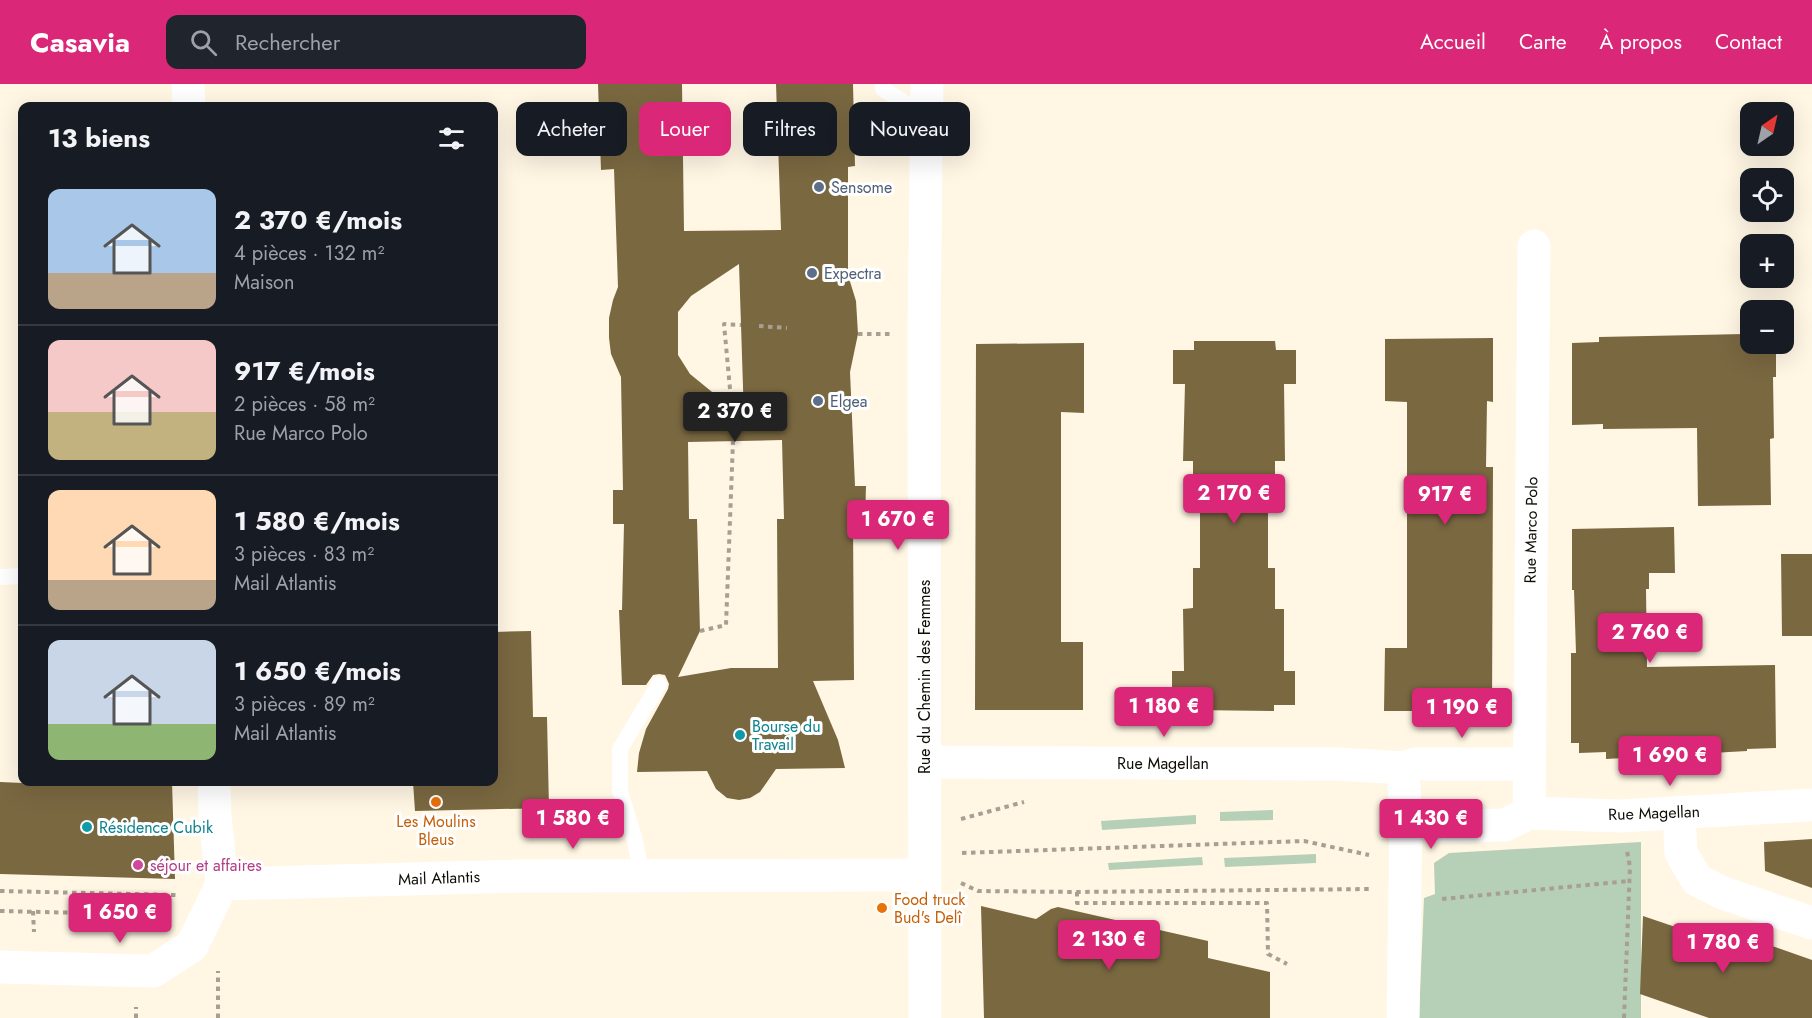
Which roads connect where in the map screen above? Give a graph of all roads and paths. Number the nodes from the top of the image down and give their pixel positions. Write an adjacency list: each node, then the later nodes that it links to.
1 (188, 84): 4 (street)
2 (882, 84): 5 (lane)
3 (927, 84): 6 (street, Rue du Chemin des Femmes)
4 (189, 102)
5 (903, 102)
6 (927, 102)
7 (926, 156): 18 (street, Rue du Chemin des Femmes)
8 (1534, 246): 19 (street, Rue Marco Polo)
9 (741, 325): 12 (path)
10 (759, 326): 11 (path)
11 (786, 328)
12 (730, 388)
13 (733, 441): 16 (path)
14 (18, 576): 15 (lane)
15 (0, 577)
16 (700, 631)
17 (659, 684): 34 (lane)
18 (924, 762): 20 (street, Rue Magellan); 35 (street, Rue du Chemin des Femmes)
19 (1529, 764): 20 (street, Rue Magellan); 25 (street, Rue Marco Polo)
20 (1403, 768): 27 (street)
21 (213, 786): 38 (street)
22 (1024, 802): 28 (path)
23 (1812, 805): 24 (street, Rue Magellan)
24 (1678, 812): 26 (street, Rue Magellan); 47 (street)
25 (1529, 813): 26 (street, Rue Magellan); 27 (street, Rue Magellan)
26 (1621, 816): 36 (path)
27 (1406, 818): 43 (street)
28 (960, 819)
29 (961, 842): 30 (path)
30 (962, 854): 31 (path); 32 (path)
31 (1371, 855)
32 (962, 863)
33 (962, 873): 37 (path)
34 (642, 875): 35 (street, Mail Atlantis); 38 (street, Mail Atlantis)
35 (924, 875): 53 (street, Rue du Chemin des Femmes)
36 (1629, 882): 43 (path); 55 (path)
37 (962, 883): 40 (path); 42 (path)
38 (222, 884): 50 (street)
39 (0, 891): 41 (path)
40 (1077, 892): 43 (path); 49 (path)
41 (185, 895)
42 (962, 895)
43 (1405, 895): 54 (street)
44 (0, 911): 45 (path)
45 (33, 912): 46 (path); 48 (path)
46 (177, 915)
47 (1812, 923)
48 (34, 936)
49 (1287, 964)
50 (0, 967)
51 (218, 970): 52 (path)
52 (218, 1018)
53 (925, 1018)
54 (1403, 1018)
55 (1624, 1018)

